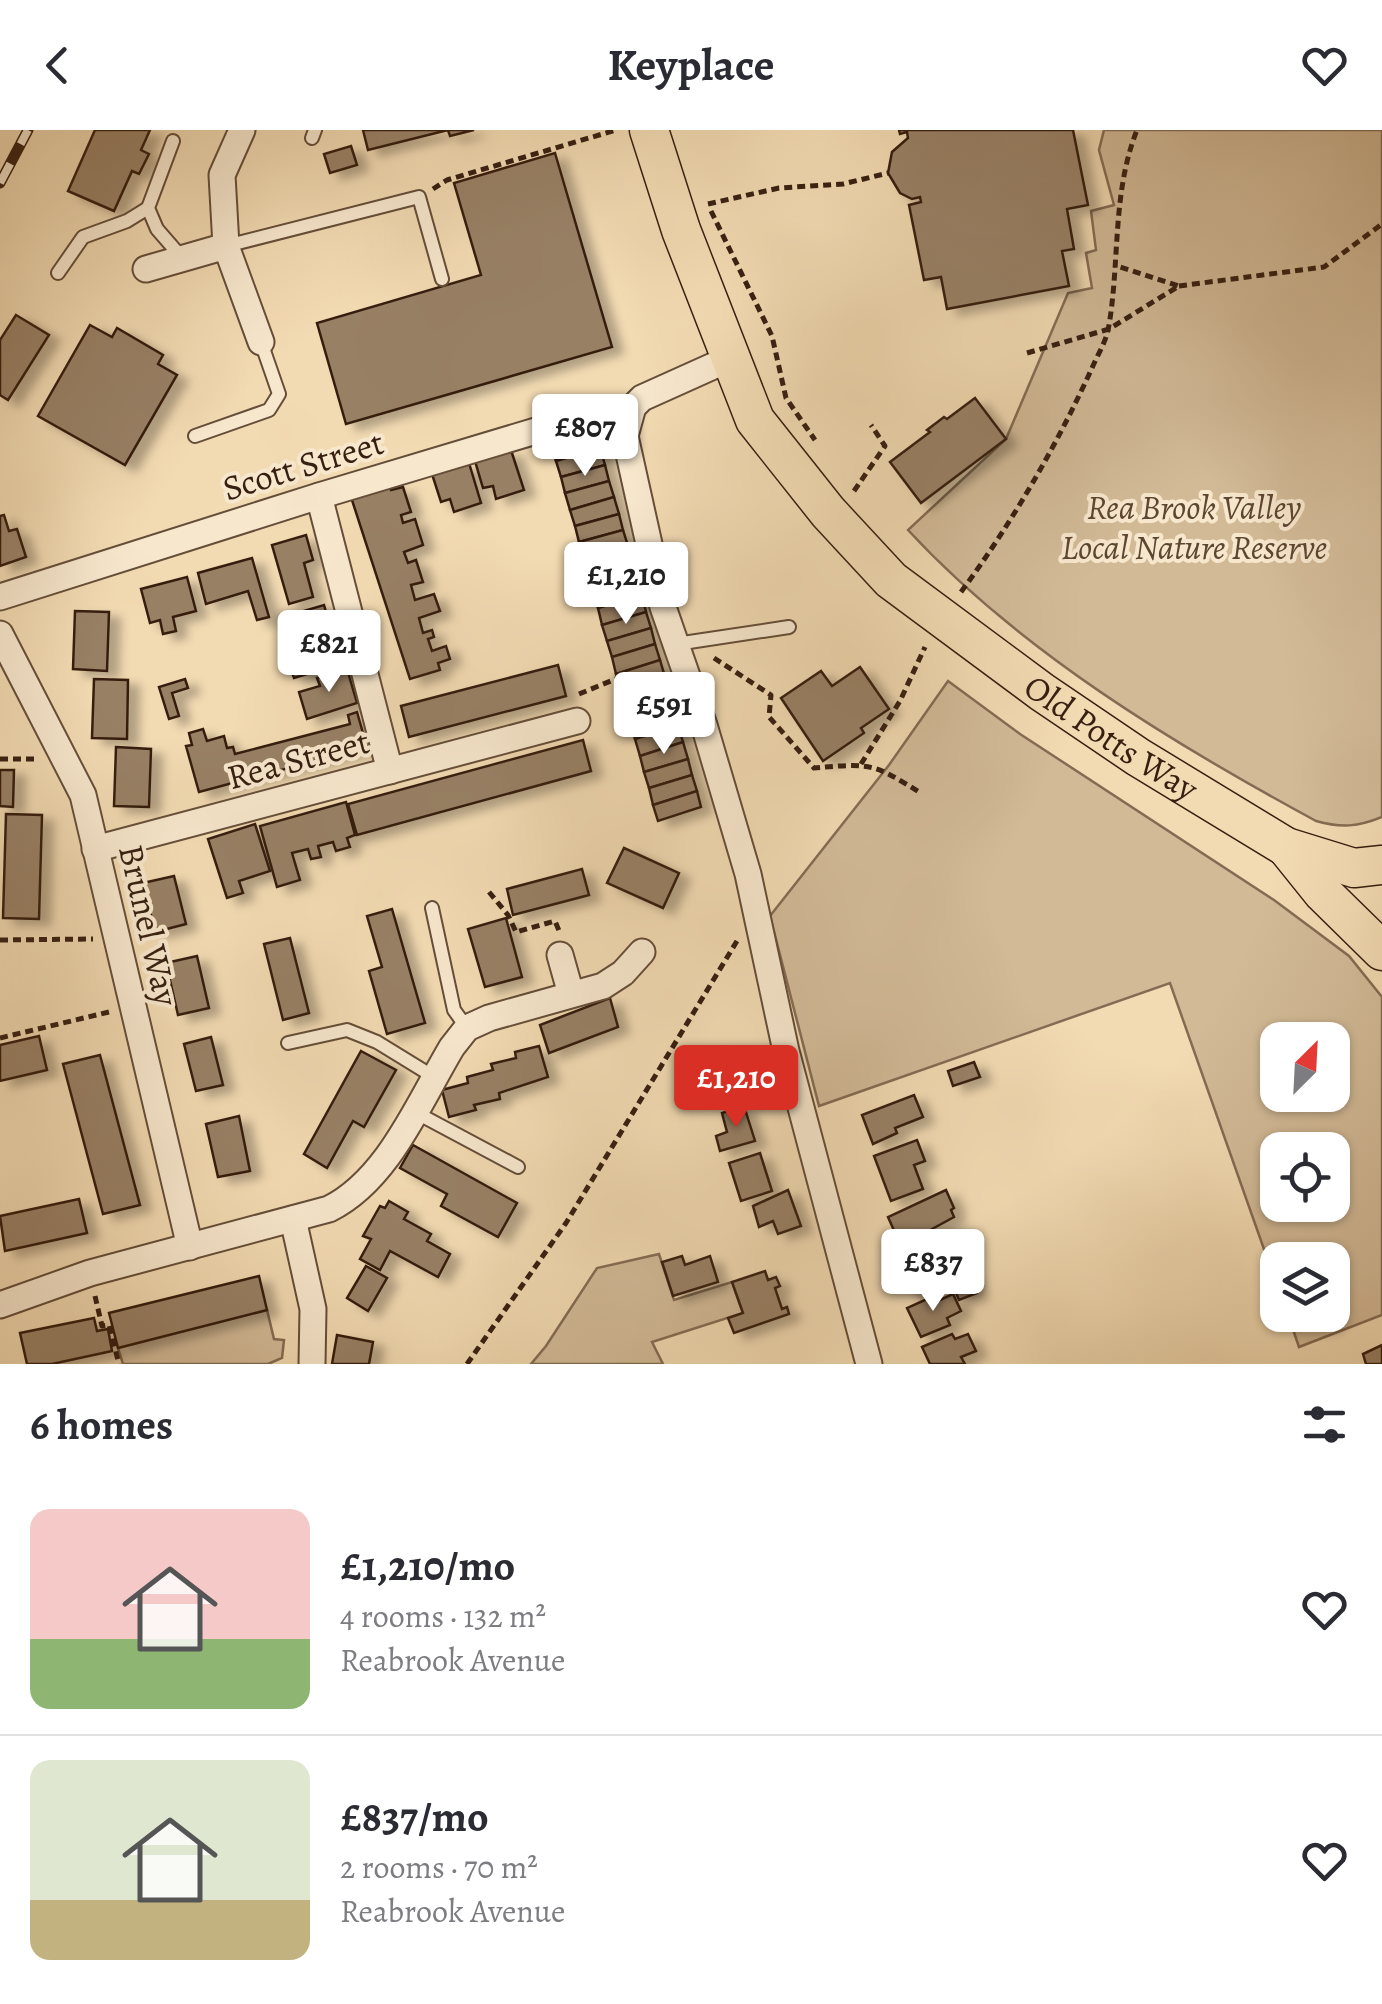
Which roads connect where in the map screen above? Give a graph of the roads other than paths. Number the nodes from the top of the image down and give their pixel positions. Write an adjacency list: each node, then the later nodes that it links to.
1 (242, 130): 5 (street)
2 (649, 130): 11 (main road, Old Potts Way)
3 (173, 140): 4 (lane)
4 (148, 208): 6 (lane); 8 (lane)
5 (226, 246): 6 (street); 9 (lane); 10 (street)
6 (182, 258): 7 (street)
7 (146, 269)
8 (58, 273)
9 (442, 278)
10 (261, 342): 13 (lane)
11 (731, 358): 12 (street); 21 (main road, Old Potts Way)
12 (628, 418): 14 (street, Scott Street); 18 (street)
13 (195, 436)
14 (319, 496): 15 (street, Scott Street); 20 (street)
15 (0, 597)
16 (789, 627): 18 (lane)
17 (0, 634): 22 (street, Brunel Way)
18 (683, 643): 38 (street)
19 (576, 721): 20 (street, Rea Street)
20 (390, 771): 22 (street, Rea Street)
21 (1286, 847): 23 (main road, Old Potts Way); 25 (main road, Old Potts Way)
22 (95, 848): 35 (street, Brunel Way)
23 (1382, 865)
24 (432, 908): 29 (lane)
25 (1382, 951)
26 (642, 952): 28 (street)
27 (560, 955): 28 (street)
28 (571, 994): 29 (street)
29 (467, 1028): 31 (street)
30 (288, 1044): 31 (lane)
31 (434, 1077): 32 (street)
32 (414, 1111): 33 (lane); 34 (street)
33 (518, 1167)
34 (293, 1218): 35 (street); 37 (street)
35 (190, 1247): 36 (street)
36 (0, 1304)
37 (312, 1364)
38 (869, 1364)

